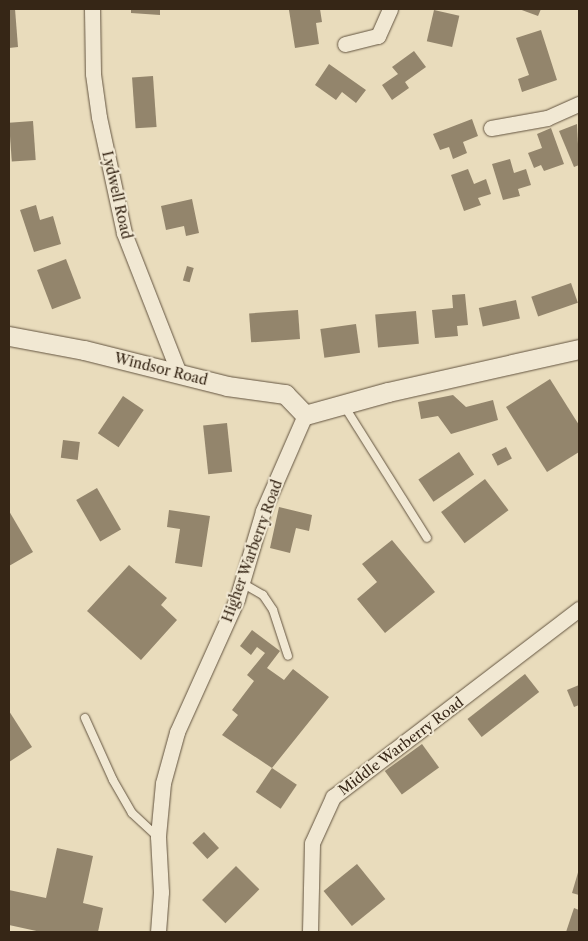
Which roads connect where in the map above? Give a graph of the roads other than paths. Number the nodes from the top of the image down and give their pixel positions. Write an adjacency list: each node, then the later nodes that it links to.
1 (92, 9): 8 (street, Lydwell Road)
2 (390, 9): 3 (street)
3 (345, 44)
4 (579, 104): 5 (street)
5 (491, 128)
6 (9, 336): 8 (street, Windsor Road)
7 (579, 349): 9 (street)
8 (179, 373): 10 (street, Windsor Road)
9 (343, 404): 10 (street); 11 (lane)
10 (305, 415): 12 (street, Higher Warberry Road)
11 (426, 538)
12 (242, 582): 14 (lane); 16 (street, Higher Warberry Road)
13 (579, 609): 18 (street, Middle Warberry Road)
14 (288, 656)
15 (85, 718): 16 (lane)
16 (158, 836): 17 (street, Higher Warberry Road)
17 (158, 932)
18 (310, 932)

